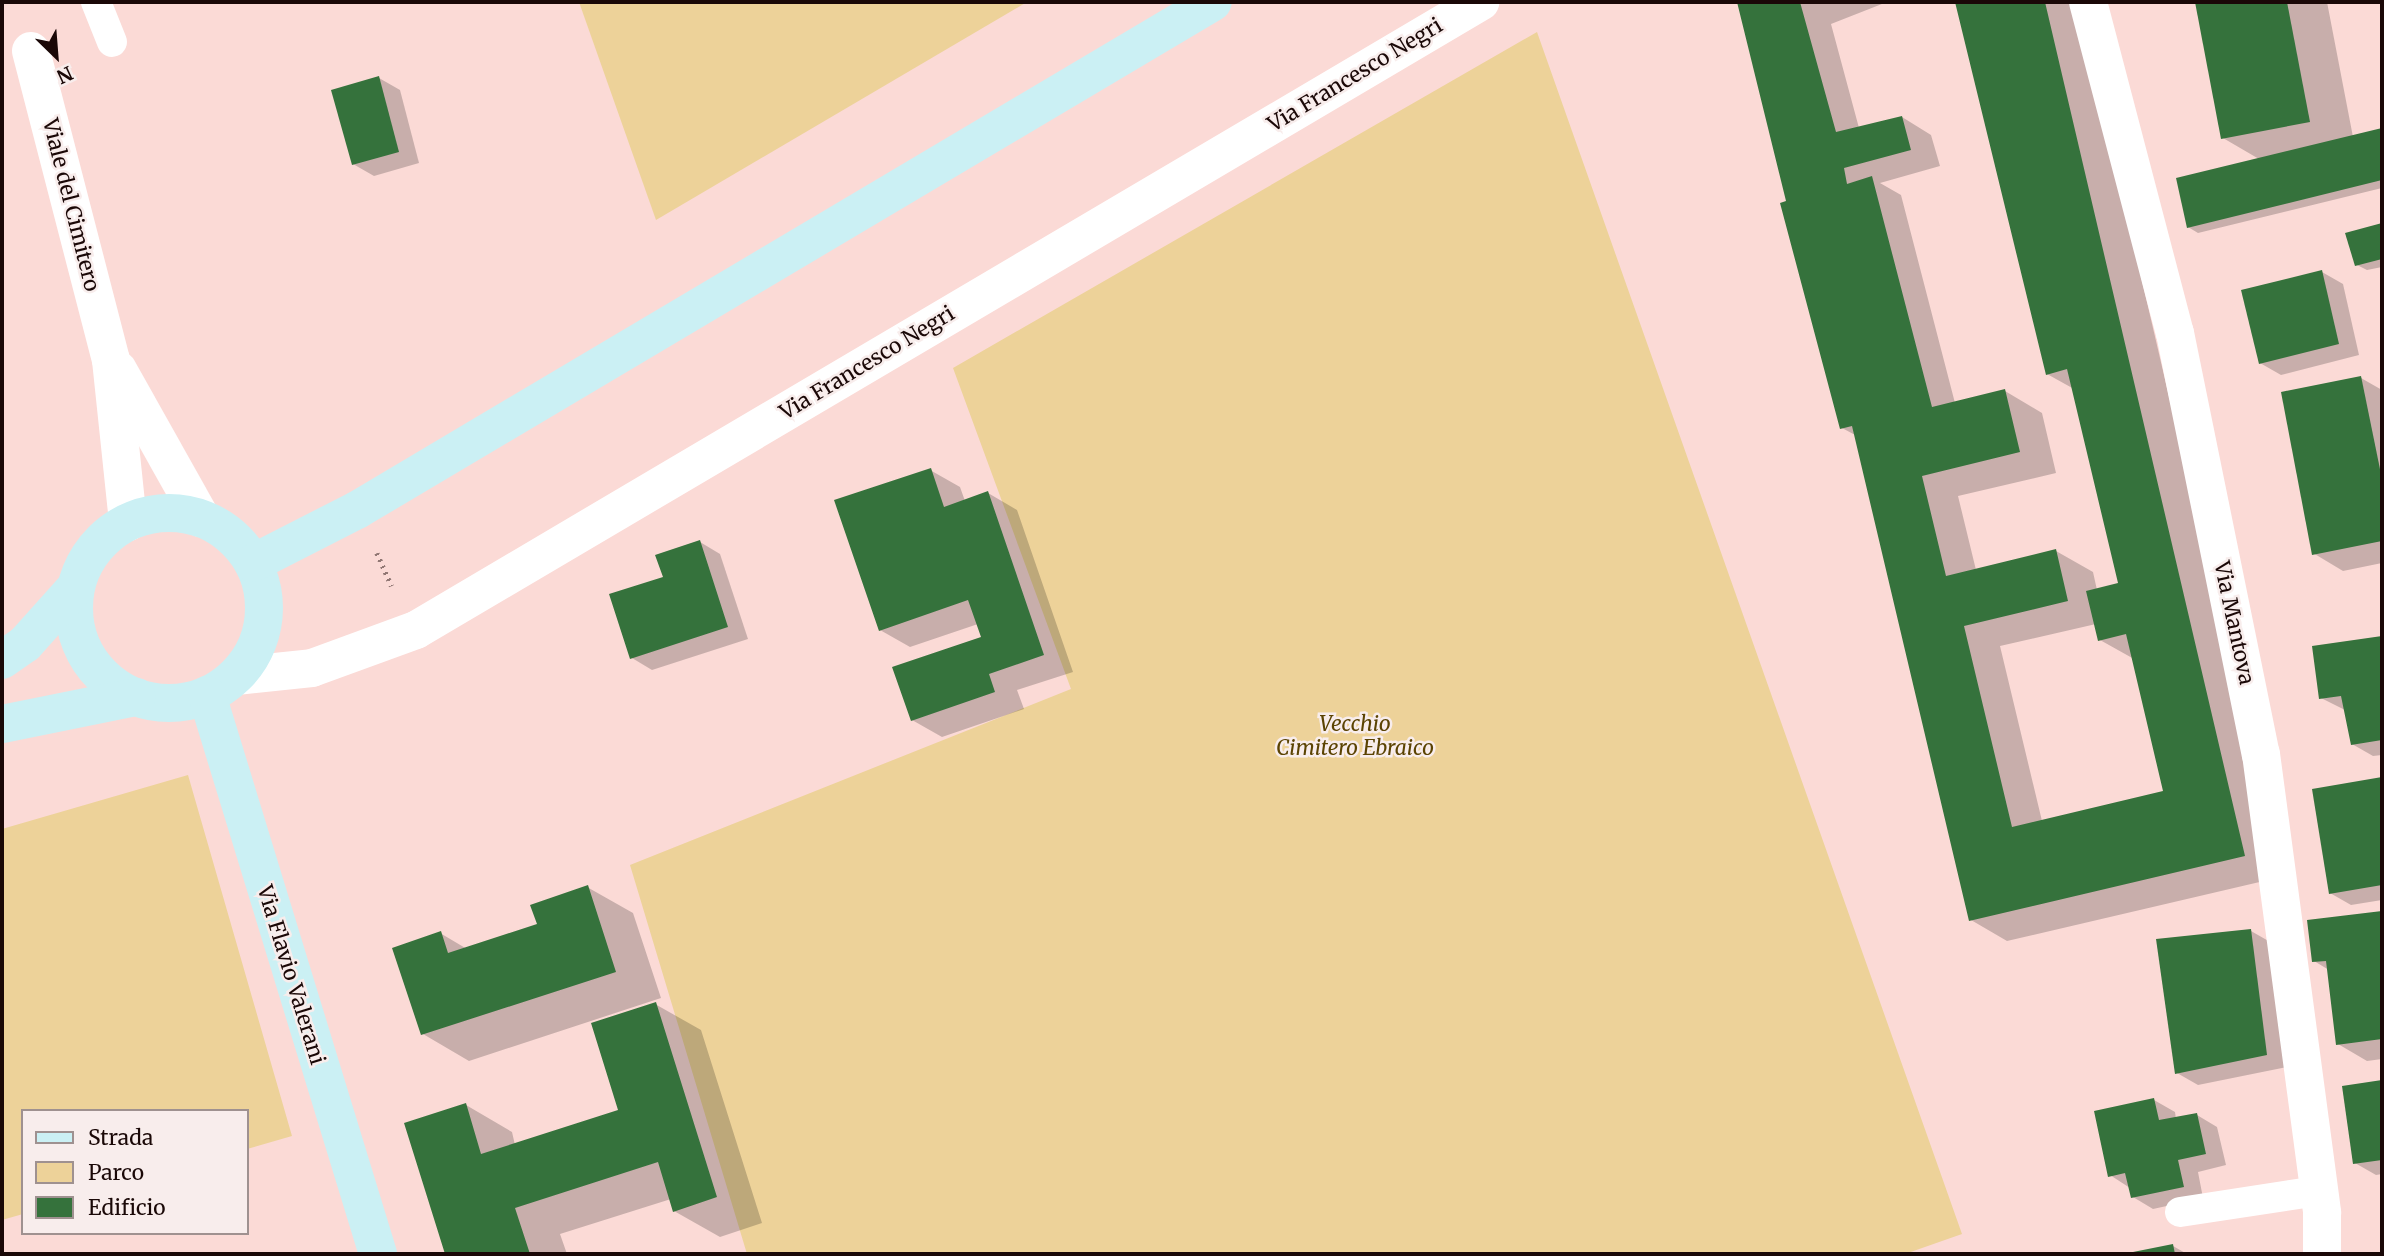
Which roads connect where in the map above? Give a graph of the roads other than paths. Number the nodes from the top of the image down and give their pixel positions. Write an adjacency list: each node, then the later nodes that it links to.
1 (96, 2): 5 (lane)
2 (1213, 2): 10 (main road)
3 (1480, 2): 13 (street, Via Francesco Negri)
4 (2088, 2): 16 (street, Via Mantova)
5 (111, 42)
6 (32, 51): 7 (street, Viale del Cimitero)
7 (111, 360): 8 (street, Viale del Cimitero); 9 (street, Viale del Cimitero)
8 (201, 518): 9 (main road); 10 (main road)
9 (128, 522): 11 (main road)
10 (253, 563): 13 (main road)
11 (75, 588): 12 (main road); 14 (main road)
12 (2, 660)
13 (221, 685): 14 (main road); 18 (main road, Via Flavio Valerani)
14 (135, 697): 15 (main road)
15 (2, 724)
16 (2318, 1191): 17 (lane); 19 (street, Via Mantova)
17 (2179, 1212)
18 (378, 1254)
19 (2322, 1254)

